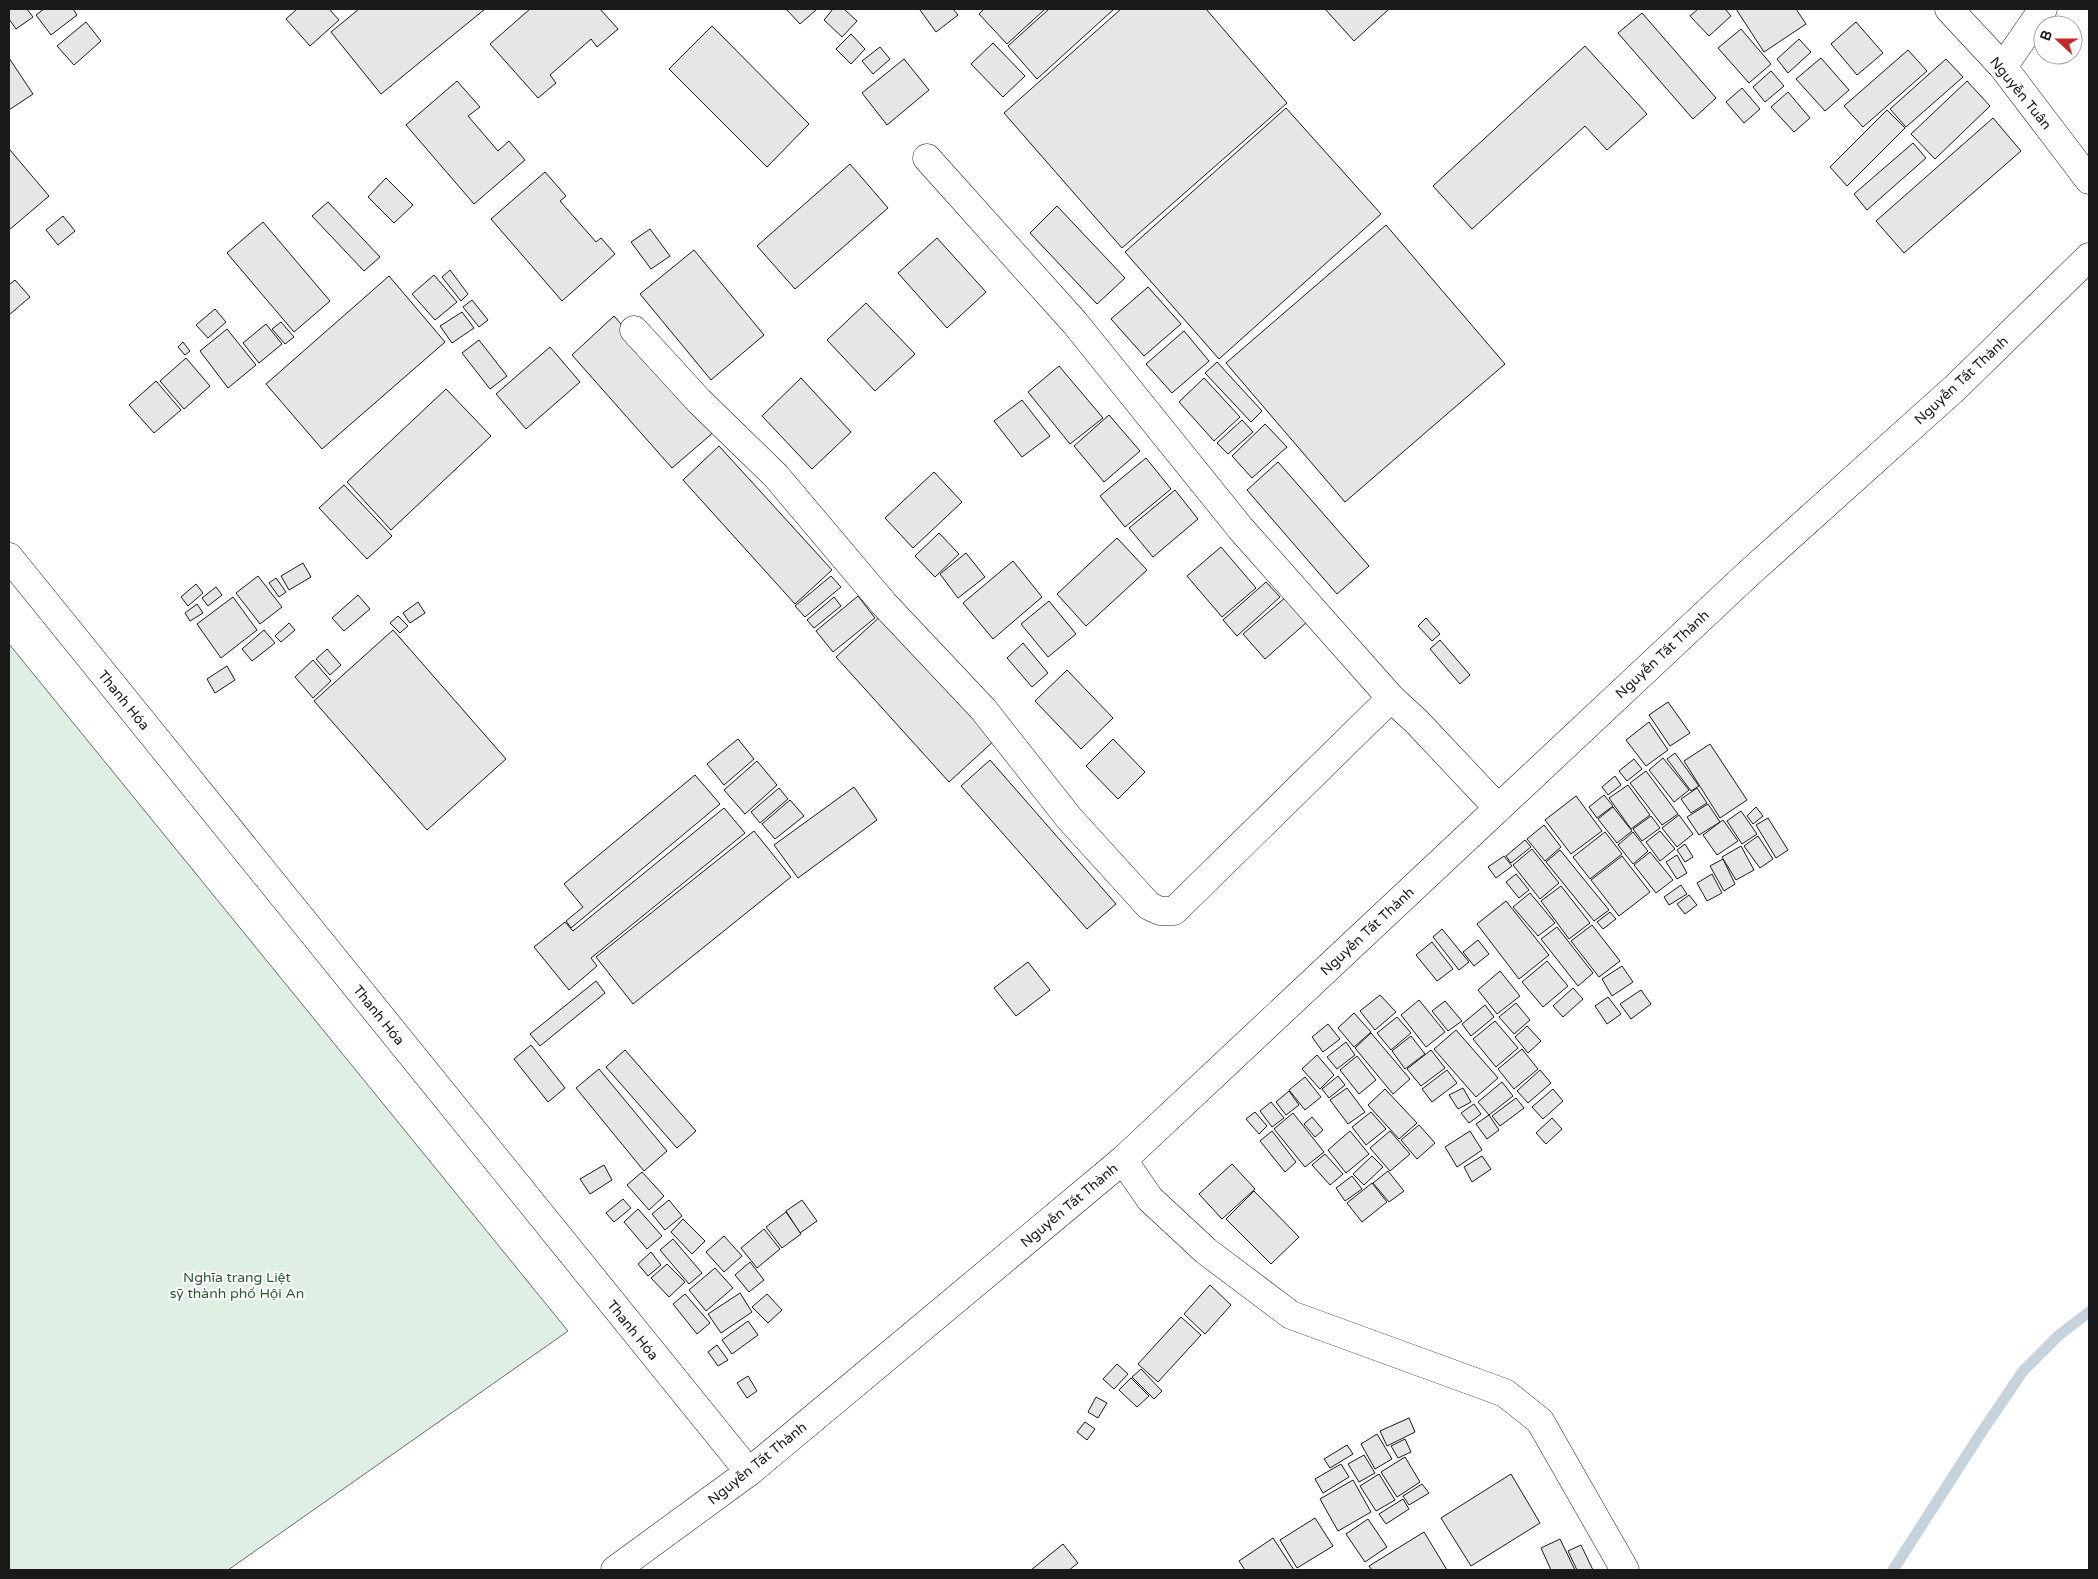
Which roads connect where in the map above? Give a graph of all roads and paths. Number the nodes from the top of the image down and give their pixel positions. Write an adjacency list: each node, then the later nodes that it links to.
1 (1949, 9): 3 (street, Nguyễn Tuân)
2 (2043, 9): 3 (street)
3 (2003, 67): 5 (street, Nguyễn Tuân)
4 (927, 158): 9 (street)
5 (2089, 180)
6 (2089, 257): 10 (street, Nguyễn Tất Thành)
7 (634, 330): 9 (street)
8 (9, 557): 12 (street, Thanh Hóa)
9 (1391, 698): 10 (street)
10 (1498, 808): 11 (street, Nguyễn Tất Thành)
11 (1123, 1160): 12 (street, Nguyễn Tất Thành); 14 (street)
12 (749, 1472): 13 (street, Nguyễn Tất Thành)
13 (615, 1570)
14 (1625, 1570)

